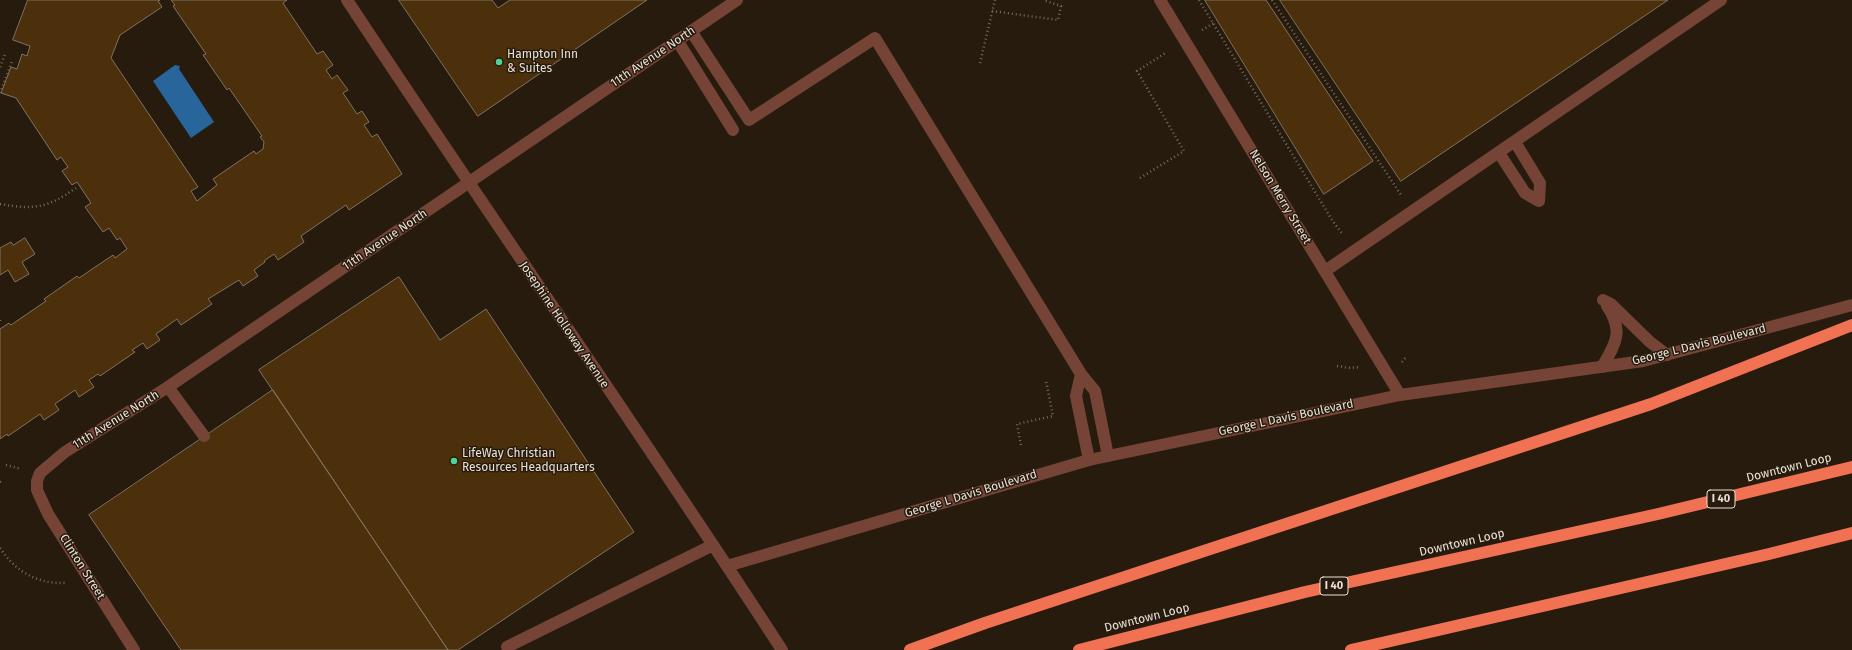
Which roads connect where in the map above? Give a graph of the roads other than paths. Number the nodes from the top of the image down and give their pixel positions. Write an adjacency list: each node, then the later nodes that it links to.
1 (346, 0): 10 (street, Josephine Holloway Avenue)
2 (737, 0): 5 (street, 11th Avenue North)
3 (1160, 0): 11 (street, Nelson Merry Street)
4 (1721, 0): 8 (street)
5 (691, 31): 6 (street, 11th Avenue North); 16 (street)
6 (677, 40): 7 (street); 10 (street, 11th Avenue North)
7 (733, 130)
8 (1515, 142): 9 (street); 9 (street)
9 (1499, 152): 11 (street)
10 (468, 183): 17 (street, 11th Avenue North); 25 (street, Josephine Holloway Avenue)
11 (1325, 271): 18 (street, Nelson Merry Street)
12 (1852, 305): 14 (street, George L Davis Boulevard)
13 (1852, 325): 28 (highway)
14 (1667, 356): 15 (street, George L Davis Boulevard); 15 (street)
15 (1602, 367): 18 (street, George L Davis Boulevard)
16 (1081, 374): 20 (street); 21 (street)
17 (168, 387): 19 (street); 23 (street, 11th Avenue North)
18 (1400, 394): 20 (street, George L Davis Boulevard)
19 (204, 436)
20 (1108, 456): 21 (street, George L Davis Boulevard)
21 (1089, 460): 26 (street, George L Davis Boulevard)
22 (1852, 467): 31 (highway, Downtown Loop / I 40)
23 (36, 481): 29 (street, Clinton Street)
24 (1852, 533): 32 (highway)
25 (713, 545): 26 (street, Josephine Holloway Avenue); 27 (street)
26 (728, 566): 30 (street, Josephine Holloway Avenue)
27 (507, 647)
28 (912, 649)
29 (134, 650)
30 (782, 650)
31 (1079, 650)
32 (1351, 650)

